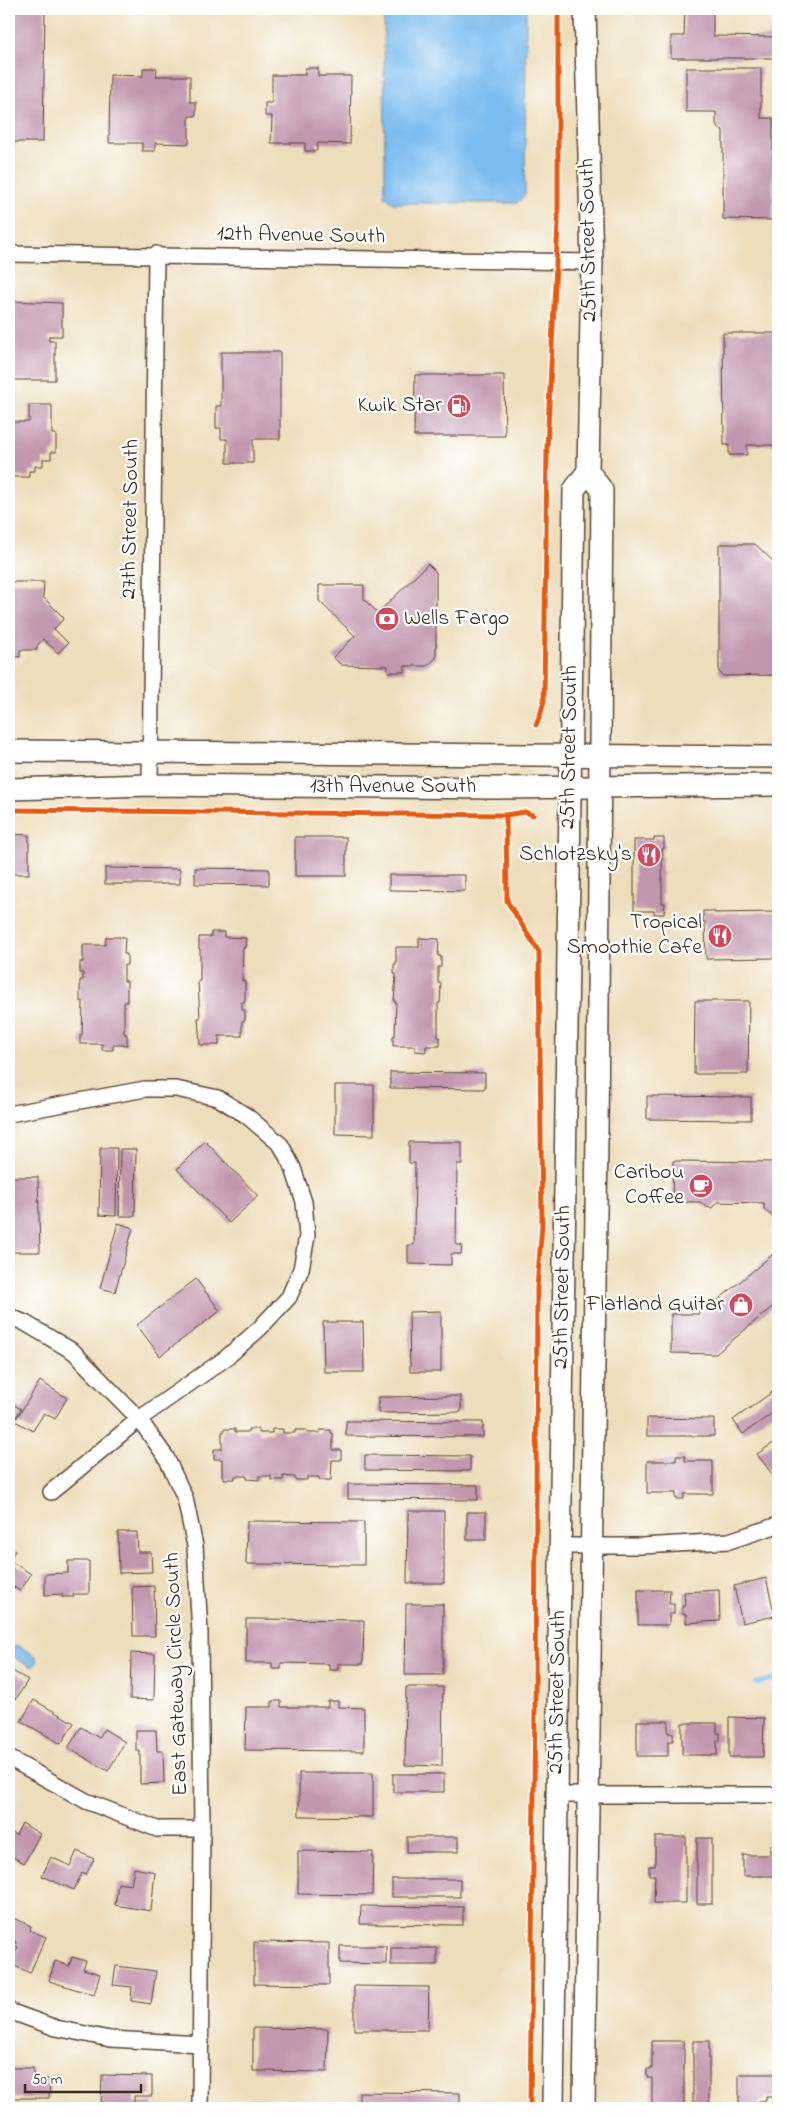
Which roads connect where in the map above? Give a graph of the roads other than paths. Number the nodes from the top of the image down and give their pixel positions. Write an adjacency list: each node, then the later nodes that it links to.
1 (585, 9): 4 (main road, 25th Street South)
2 (9, 254): 3 (street, 12th Avenue South)
3 (156, 254): 4 (street, 12th Avenue South); 7 (street, 27th Street South)
4 (592, 262): 5 (main road, 25th Street South)
5 (588, 471): 8 (main road, 25th Street South); 9 (main road, 25th Street South)
6 (9, 751): 7 (main road, 13th Avenue South)
7 (150, 752): 8 (main road, 13th Avenue South); 11 (street, 27th Street South)
8 (570, 756): 9 (main road, 13th Avenue South); 14 (main road, 25th Street South)
9 (600, 756): 10 (main road, 13th Avenue South); 12 (main road, 25th Street South)
10 (778, 758)
11 (150, 785): 14 (main road, 13th Avenue South); 15 (main road, 13th Avenue South)
12 (599, 786): 13 (main road, 13th Avenue South); 14 (main road, 13th Avenue South); 22 (main road, 25th Street South)
13 (778, 786)
14 (570, 787): 21 (main road, 25th Street South)
15 (9, 789)
16 (9, 1114): 18 (street)
17 (9, 1316): 18 (street, East Gateway Circle South)
18 (138, 1419): 19 (street); 27 (street, East Gateway Circle South)
19 (51, 1492)
20 (778, 1525): 22 (street)
21 (560, 1546): 22 (street); 24 (main road, 25th Street South)
22 (592, 1546): 25 (main road, 25th Street South)
23 (9, 1758): 27 (street)
24 (557, 1795): 25 (street); 31 (main road, 25th Street South)
25 (588, 1795): 26 (street); 32 (main road, 25th Street South)
26 (778, 1795)
27 (202, 1829): 29 (street, East Gateway Circle South)
28 (9, 2011): 29 (street)
29 (201, 2044): 30 (street, East Gateway Circle South)
30 (200, 2108)
31 (553, 2108)
32 (584, 2108)

